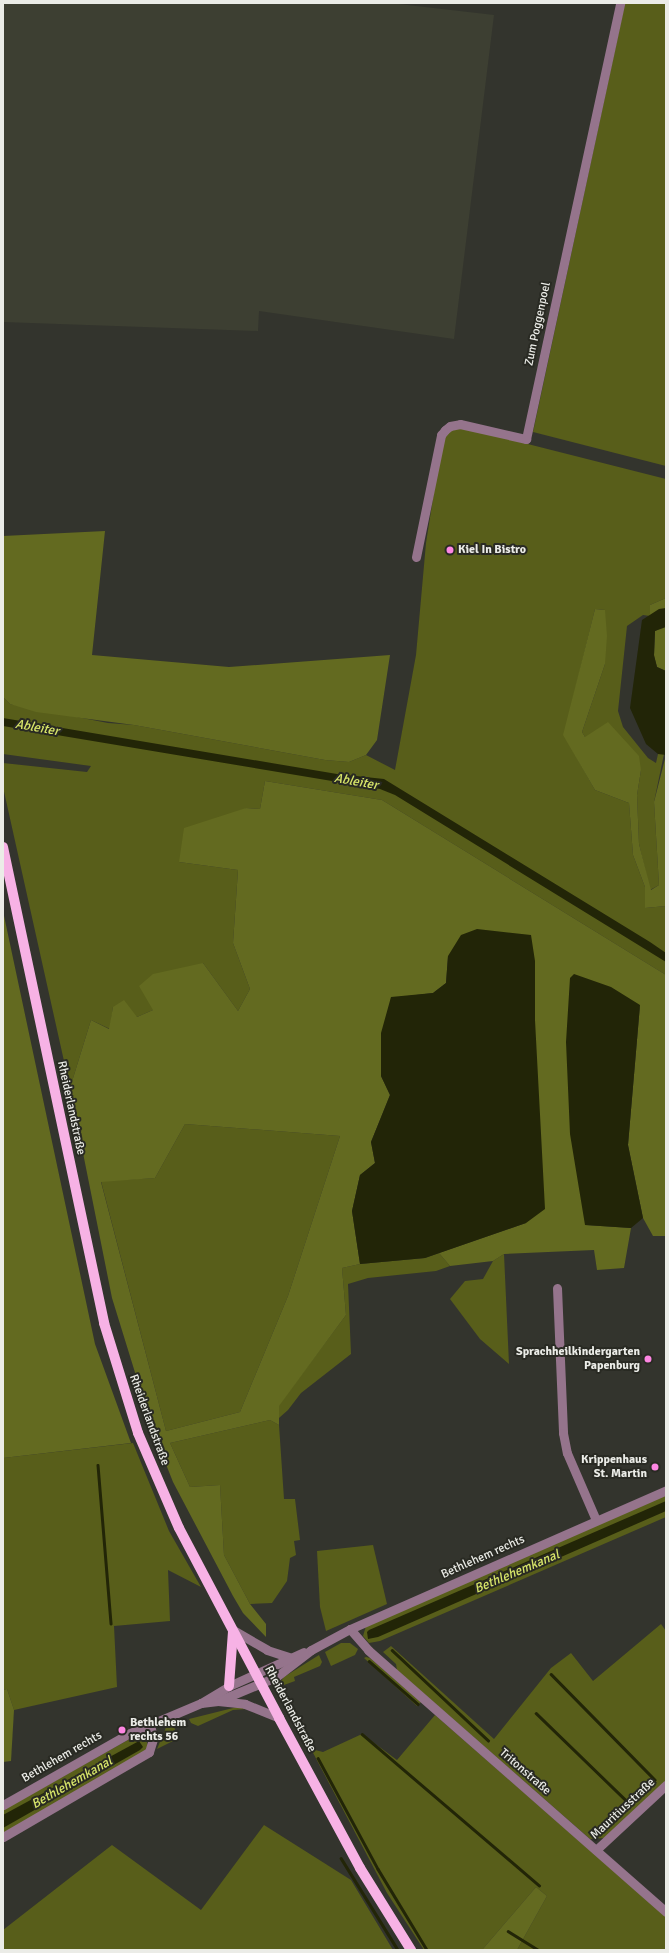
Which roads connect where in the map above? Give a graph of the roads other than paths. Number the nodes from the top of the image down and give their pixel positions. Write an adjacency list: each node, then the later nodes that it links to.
1 (620, 3): 2 (street, Zum Poggenpoel)
2 (416, 557)
3 (3, 847): 8 (main road, Rheiderlandstraße)
4 (557, 1288): 6 (street)
5 (666, 1490): 6 (street, Bethlehem rechts)
6 (596, 1520): 7 (street, Bethlehem rechts)
7 (350, 1629): 9 (street, Bethlehem rechts); 21 (street, Tritonstraße)
8 (233, 1630): 10 (street); 11 (main road, Rheiderlandstraße); 13 (main road)
9 (311, 1650): 10 (street, Bethlehem rechts); 12 (street, Bethlehem rechts)
10 (289, 1657): 11 (street, Bethlehem rechts)
11 (256, 1674): 12 (main road, Rheiderlandstraße); 13 (street, Bethlehem rechts)
12 (261, 1683): 14 (street, Bethlehem rechts); 16 (main road, Rheiderlandstraße)
13 (229, 1686): 15 (street, Bethlehem rechts)
14 (218, 1701): 15 (street, Bethlehem rechts); 16 (street, Bethlehem rechts)
15 (201, 1703): 17 (street, Bethlehem rechts)
16 (279, 1718): 23 (main road, Rheiderlandstraße)
17 (150, 1724): 19 (street, Bethlehem rechts); 20 (street)
18 (666, 1785): 21 (street, Mauritiusstraße)
19 (3, 1805)
20 (3, 1837)
21 (596, 1850): 22 (street, Tritonstraße)
22 (666, 1912)
23 (411, 1950)

